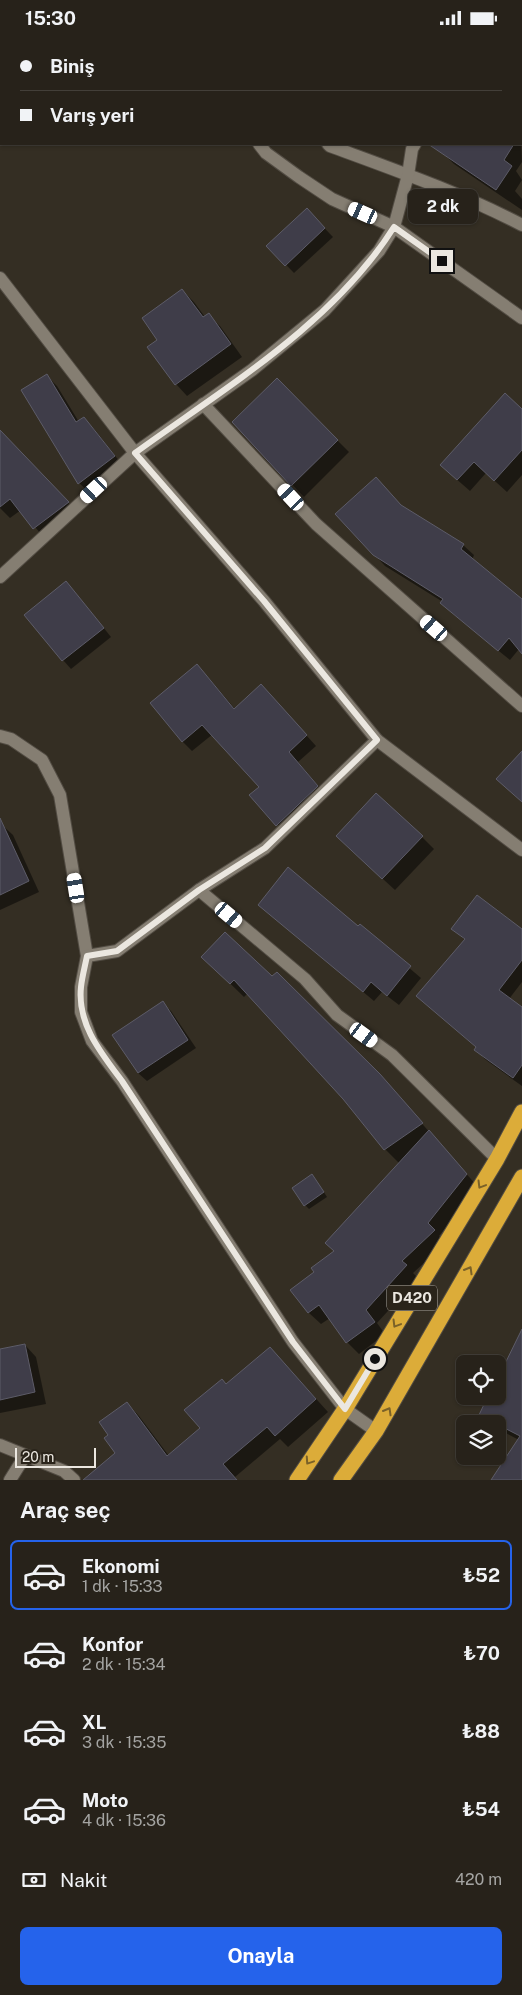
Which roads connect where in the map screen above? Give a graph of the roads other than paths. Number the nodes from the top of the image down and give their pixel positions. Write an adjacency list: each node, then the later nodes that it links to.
1 (260, 145): 6 (street)
2 (329, 145): 4 (street)
3 (415, 145): 4 (street)
4 (408, 175): 5 (street); 6 (street)
5 (522, 225)
6 (394, 227): 8 (street); 9 (street)
7 (0, 278): 10 (street)
8 (522, 318)
9 (203, 404): 10 (street); 12 (street)
10 (135, 453): 11 (street); 14 (street)
11 (0, 577)
12 (522, 706)
13 (0, 736): 17 (street)
14 (377, 740): 15 (street); 16 (street)
15 (522, 851)
16 (199, 890): 17 (street); 19 (street)
17 (87, 956): 21 (street)
18 (522, 1112): 19 (highway, D420)
19 (497, 1159): 21 (highway, D420, one-way to 21)
20 (522, 1177): 22 (highway, D420, one-way to 20)
21 (345, 1409): 22 (street); 27 (highway, D420, one-way to 27)
22 (376, 1431): 28 (highway, D420)
23 (0, 1445): 24 (street)
24 (25, 1456): 25 (street); 26 (street)
25 (10, 1480)
26 (74, 1480)
27 (297, 1480)
28 (341, 1480)

